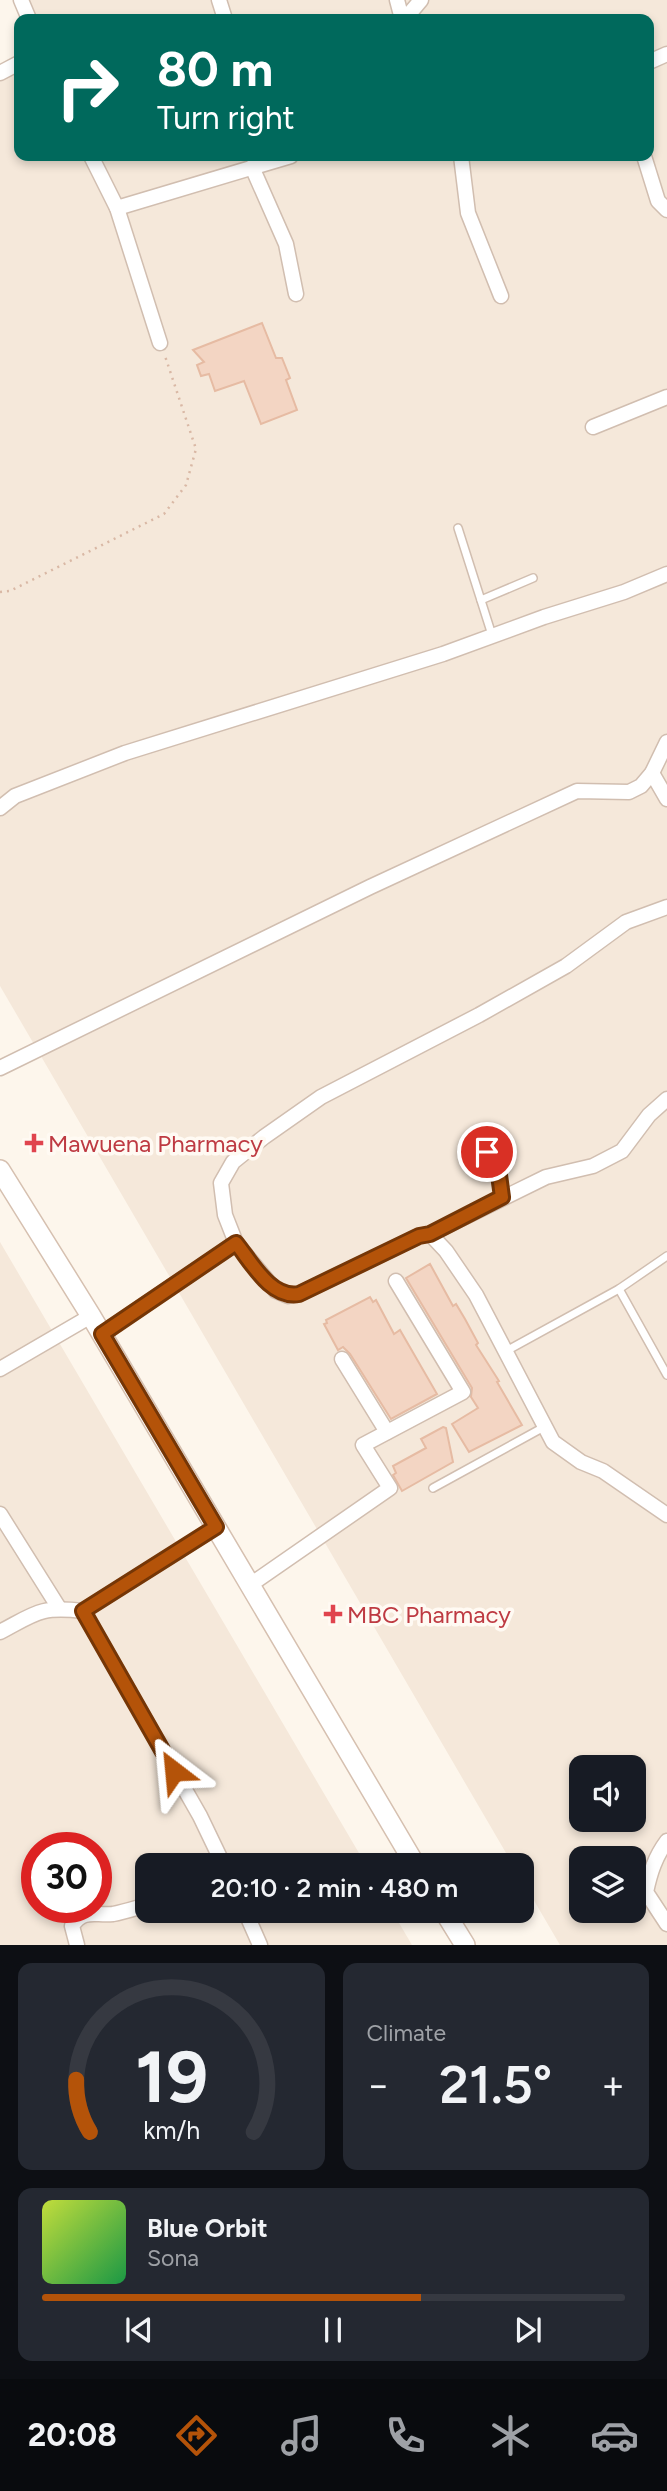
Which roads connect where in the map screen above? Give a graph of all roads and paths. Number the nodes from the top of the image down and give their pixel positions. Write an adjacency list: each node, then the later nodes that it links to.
1 (421, 0): 2 (street)
2 (408, 14)
3 (94, 161): 8 (street)
4 (264, 161): 7 (street)
5 (462, 161): 11 (street)
6 (646, 161): 9 (street)
7 (252, 167): 8 (street); 10 (street)
8 (117, 208): 12 (street)
9 (667, 210)
10 (296, 294)
11 (501, 296)
12 (160, 343): 18 (path)
13 (667, 397): 14 (street)
14 (593, 427)
15 (458, 528): 19 (lane)
16 (667, 574): 20 (street)
17 (533, 578): 19 (lane)
18 (0, 592)
19 (481, 600): 20 (lane)
20 (492, 635): 24 (street)
21 (667, 742): 22 (street)
22 (652, 773): 23 (street); 26 (street)
23 (667, 799)
24 (0, 808)
25 (667, 907): 32 (street)
26 (0, 1068)
27 (667, 1099): 30 (street)
28 (487, 1152): 30 (lane)
29 (0, 1170): 36 (main road)
30 (502, 1197): 31 (street)
31 (430, 1234): 32 (street); 38 (street)
32 (236, 1243): 37 (street)
33 (667, 1256): 35 (lane)
34 (396, 1281): 43 (street)
35 (619, 1289): 38 (lane); 41 (lane)
36 (91, 1316): 37 (main road); 40 (street)
37 (102, 1334): 47 (main road)
38 (505, 1351): 42 (street)
39 (342, 1359): 43 (street)
40 (0, 1368)
41 (667, 1375)
42 (544, 1427): 44 (lane); 46 (street)
43 (387, 1432): 48 (street)
44 (433, 1488)
45 (0, 1514): 49 (street)
46 (667, 1515)
47 (216, 1527): 48 (main road); 50 (street)
48 (250, 1585): 54 (main road)
49 (59, 1608): 50 (street); 51 (street)
50 (83, 1611): 53 (street)
51 (0, 1632)
52 (667, 1841): 58 (street)
53 (218, 1853)
54 (408, 1853)
55 (135, 1908): 59 (street)
56 (250, 1923): 60 (street)
57 (451, 1923): 61 (main road)
58 (667, 1924)
59 (77, 1945)
60 (260, 1945)
61 (465, 1945)

